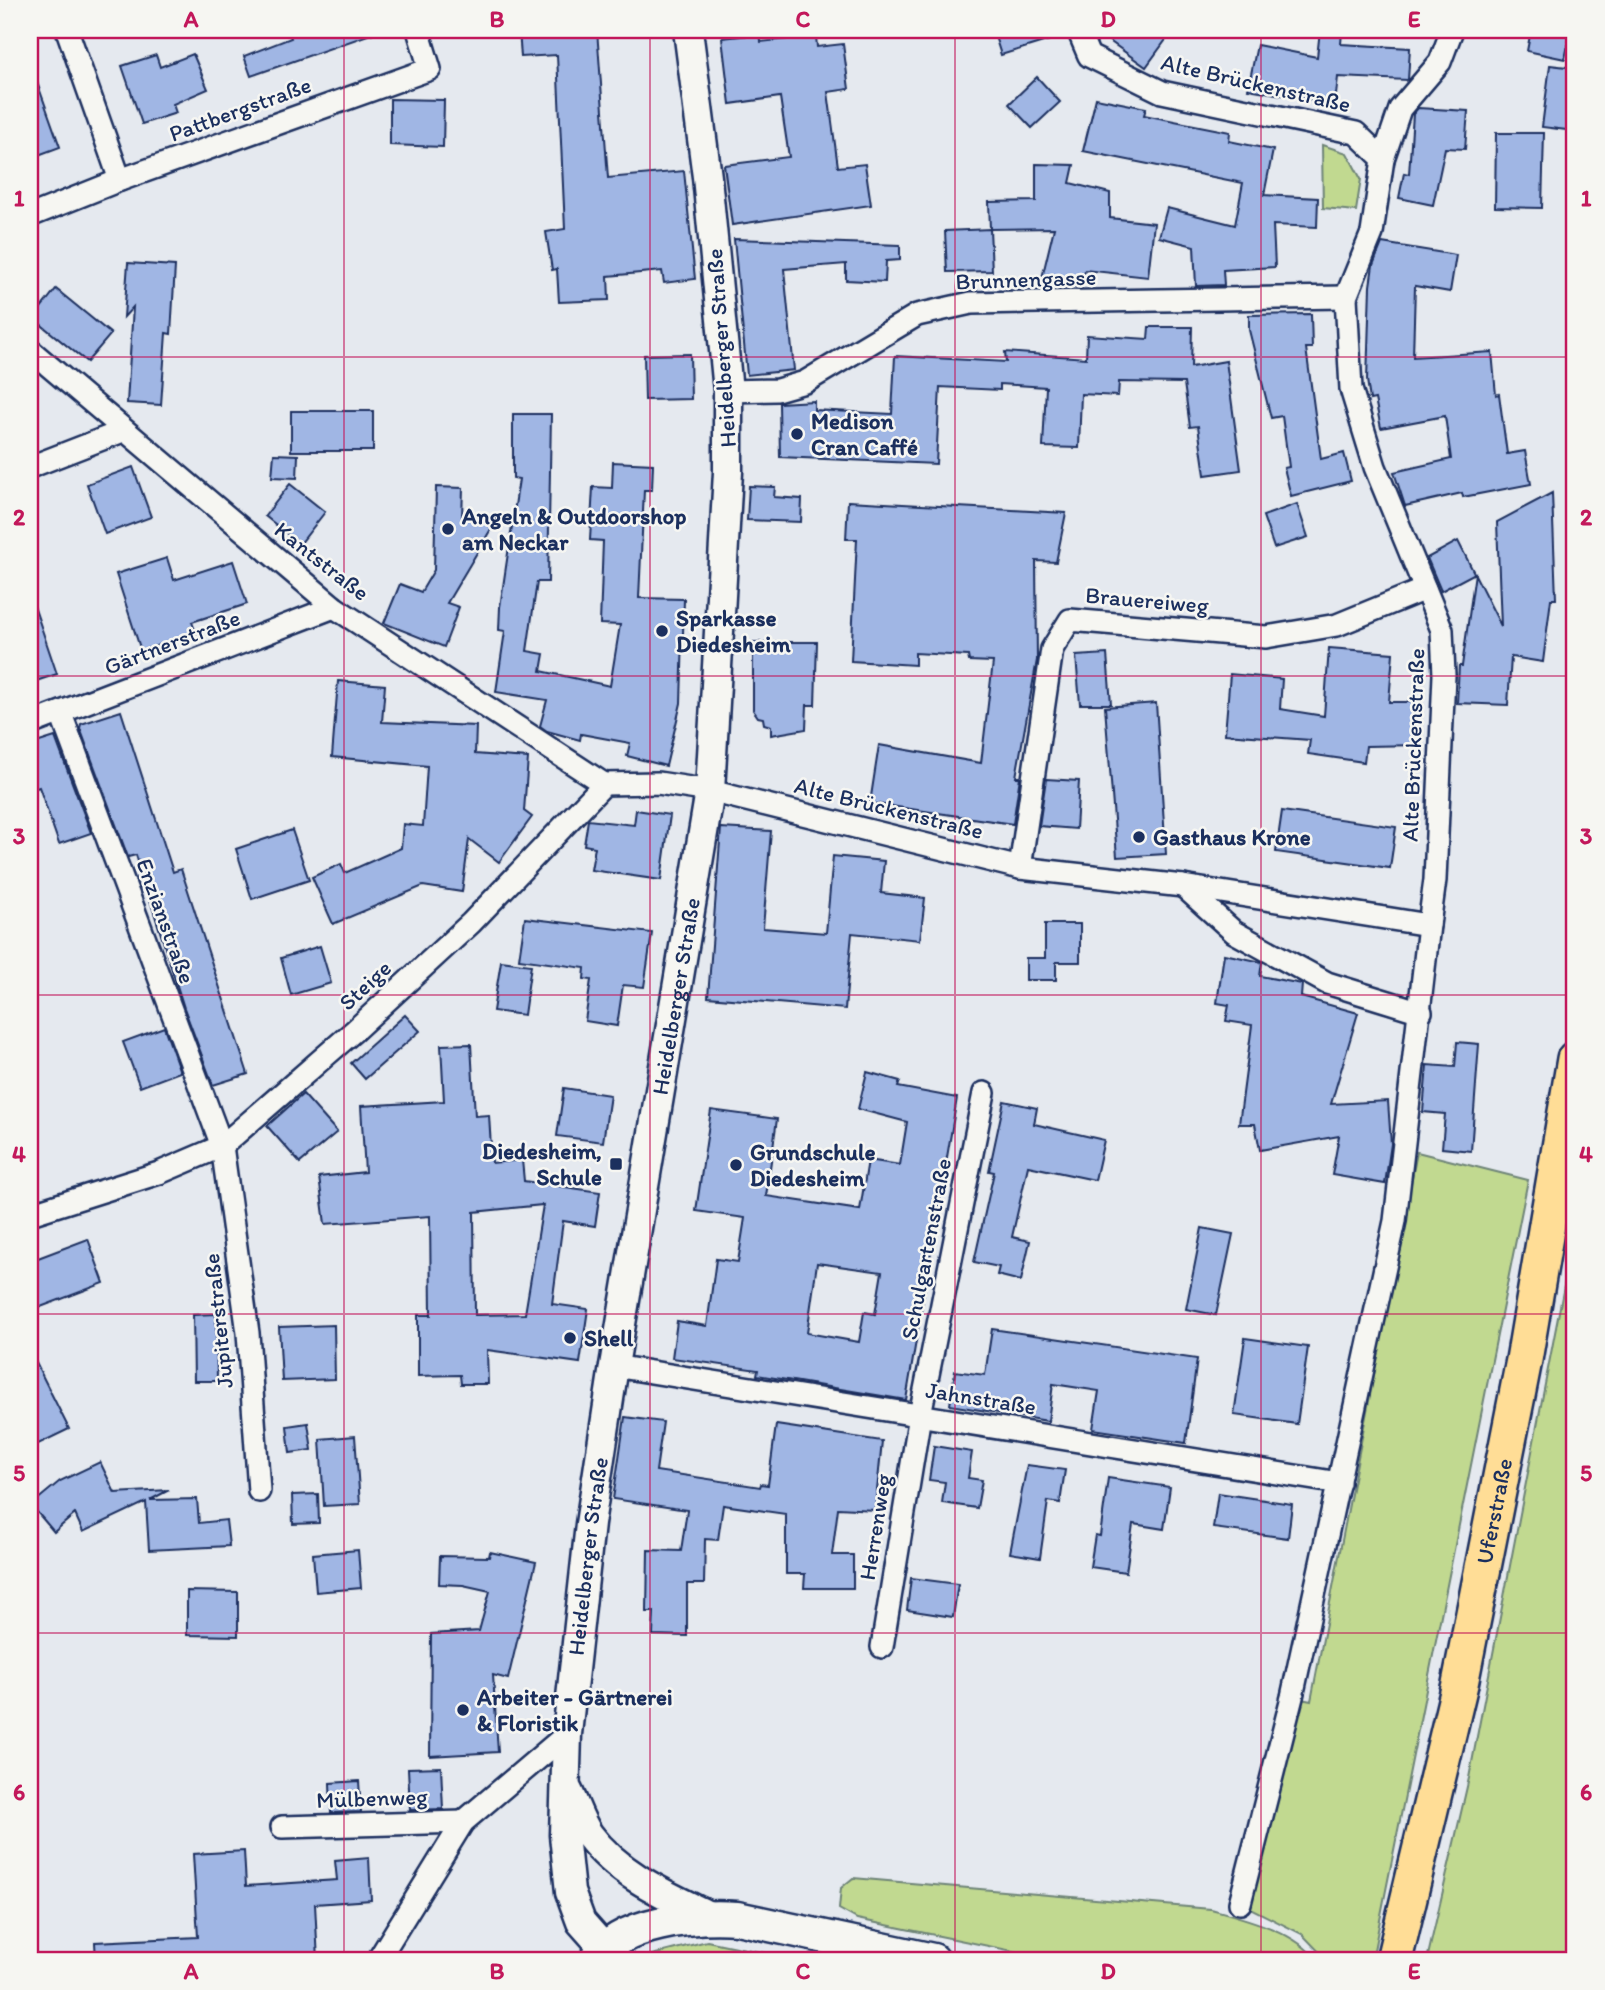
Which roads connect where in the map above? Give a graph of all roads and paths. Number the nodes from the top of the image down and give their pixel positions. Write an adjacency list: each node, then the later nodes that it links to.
1 (68, 30): 7 (street)
2 (418, 30): 7 (street, Pattbergstraße)
3 (688, 30): 11 (street, Heidelberger Straße)
4 (1078, 30): 6 (street, Alte Brückenstraße)
5 (1451, 30): 6 (street)
6 (1383, 159): 9 (street, Alte Brückenstraße)
7 (120, 180): 8 (street, Pattbergstraße)
8 (30, 216)
9 (1346, 297): 11 (street, Brunnengasse); 14 (street, Alte Brückenstraße)
10 (30, 350): 12 (street, Kantstraße)
11 (729, 391): 19 (street, Heidelberger Straße)
12 (123, 431): 13 (street); 15 (street, Kantstraße)
13 (30, 467)
14 (1425, 589): 20 (street, Brauereiweg); 22 (street, Alte Brückenstraße)
15 (334, 607): 16 (street, Gärtnerstraße); 18 (street, Kantstraße)
16 (61, 714): 17 (street, Gärtnerstraße); 26 (street, Enzianstraße)
17 (30, 724)
18 (604, 784): 19 (street); 26 (street, Steige)
19 (710, 791): 20 (street, Alte Brückenstraße); 28 (street, Heidelberger Straße)
20 (1020, 869): 21 (street, Alte Brückenstraße)
21 (1183, 886): 22 (street, Alte Brückenstraße); 23 (street)
22 (1429, 925): 23 (street)
23 (1421, 1013): 30 (street)
24 (1575, 1059): 42 (main road, Uferstraße)
25 (984, 1093): 29 (street, Schulgartenstraße)
26 (222, 1146): 27 (street, Steige); 31 (street, Jupiterstraße)
27 (30, 1214)
28 (614, 1366): 29 (street, Jahnstraße); 33 (street, Heidelberger Straße)
29 (920, 1415): 30 (street, Jahnstraße); 32 (street, Herrenweg)
30 (1339, 1483): 37 (street)
31 (259, 1491)
32 (881, 1647)
33 (567, 1734): 34 (street, Heidelberger Straße); 35 (street)
34 (565, 1786): 38 (street); 39 (street, Heidelberger Straße)
35 (463, 1822): 36 (street, Mülbenweg); 40 (street)
36 (282, 1827)
37 (1240, 1903)
38 (709, 1916): 39 (main road, Heidelberger Straße); 41 (main road, Heidelberger Straße)
39 (600, 1954)
40 (378, 1960)
41 (933, 1960)
42 (1394, 1960)

